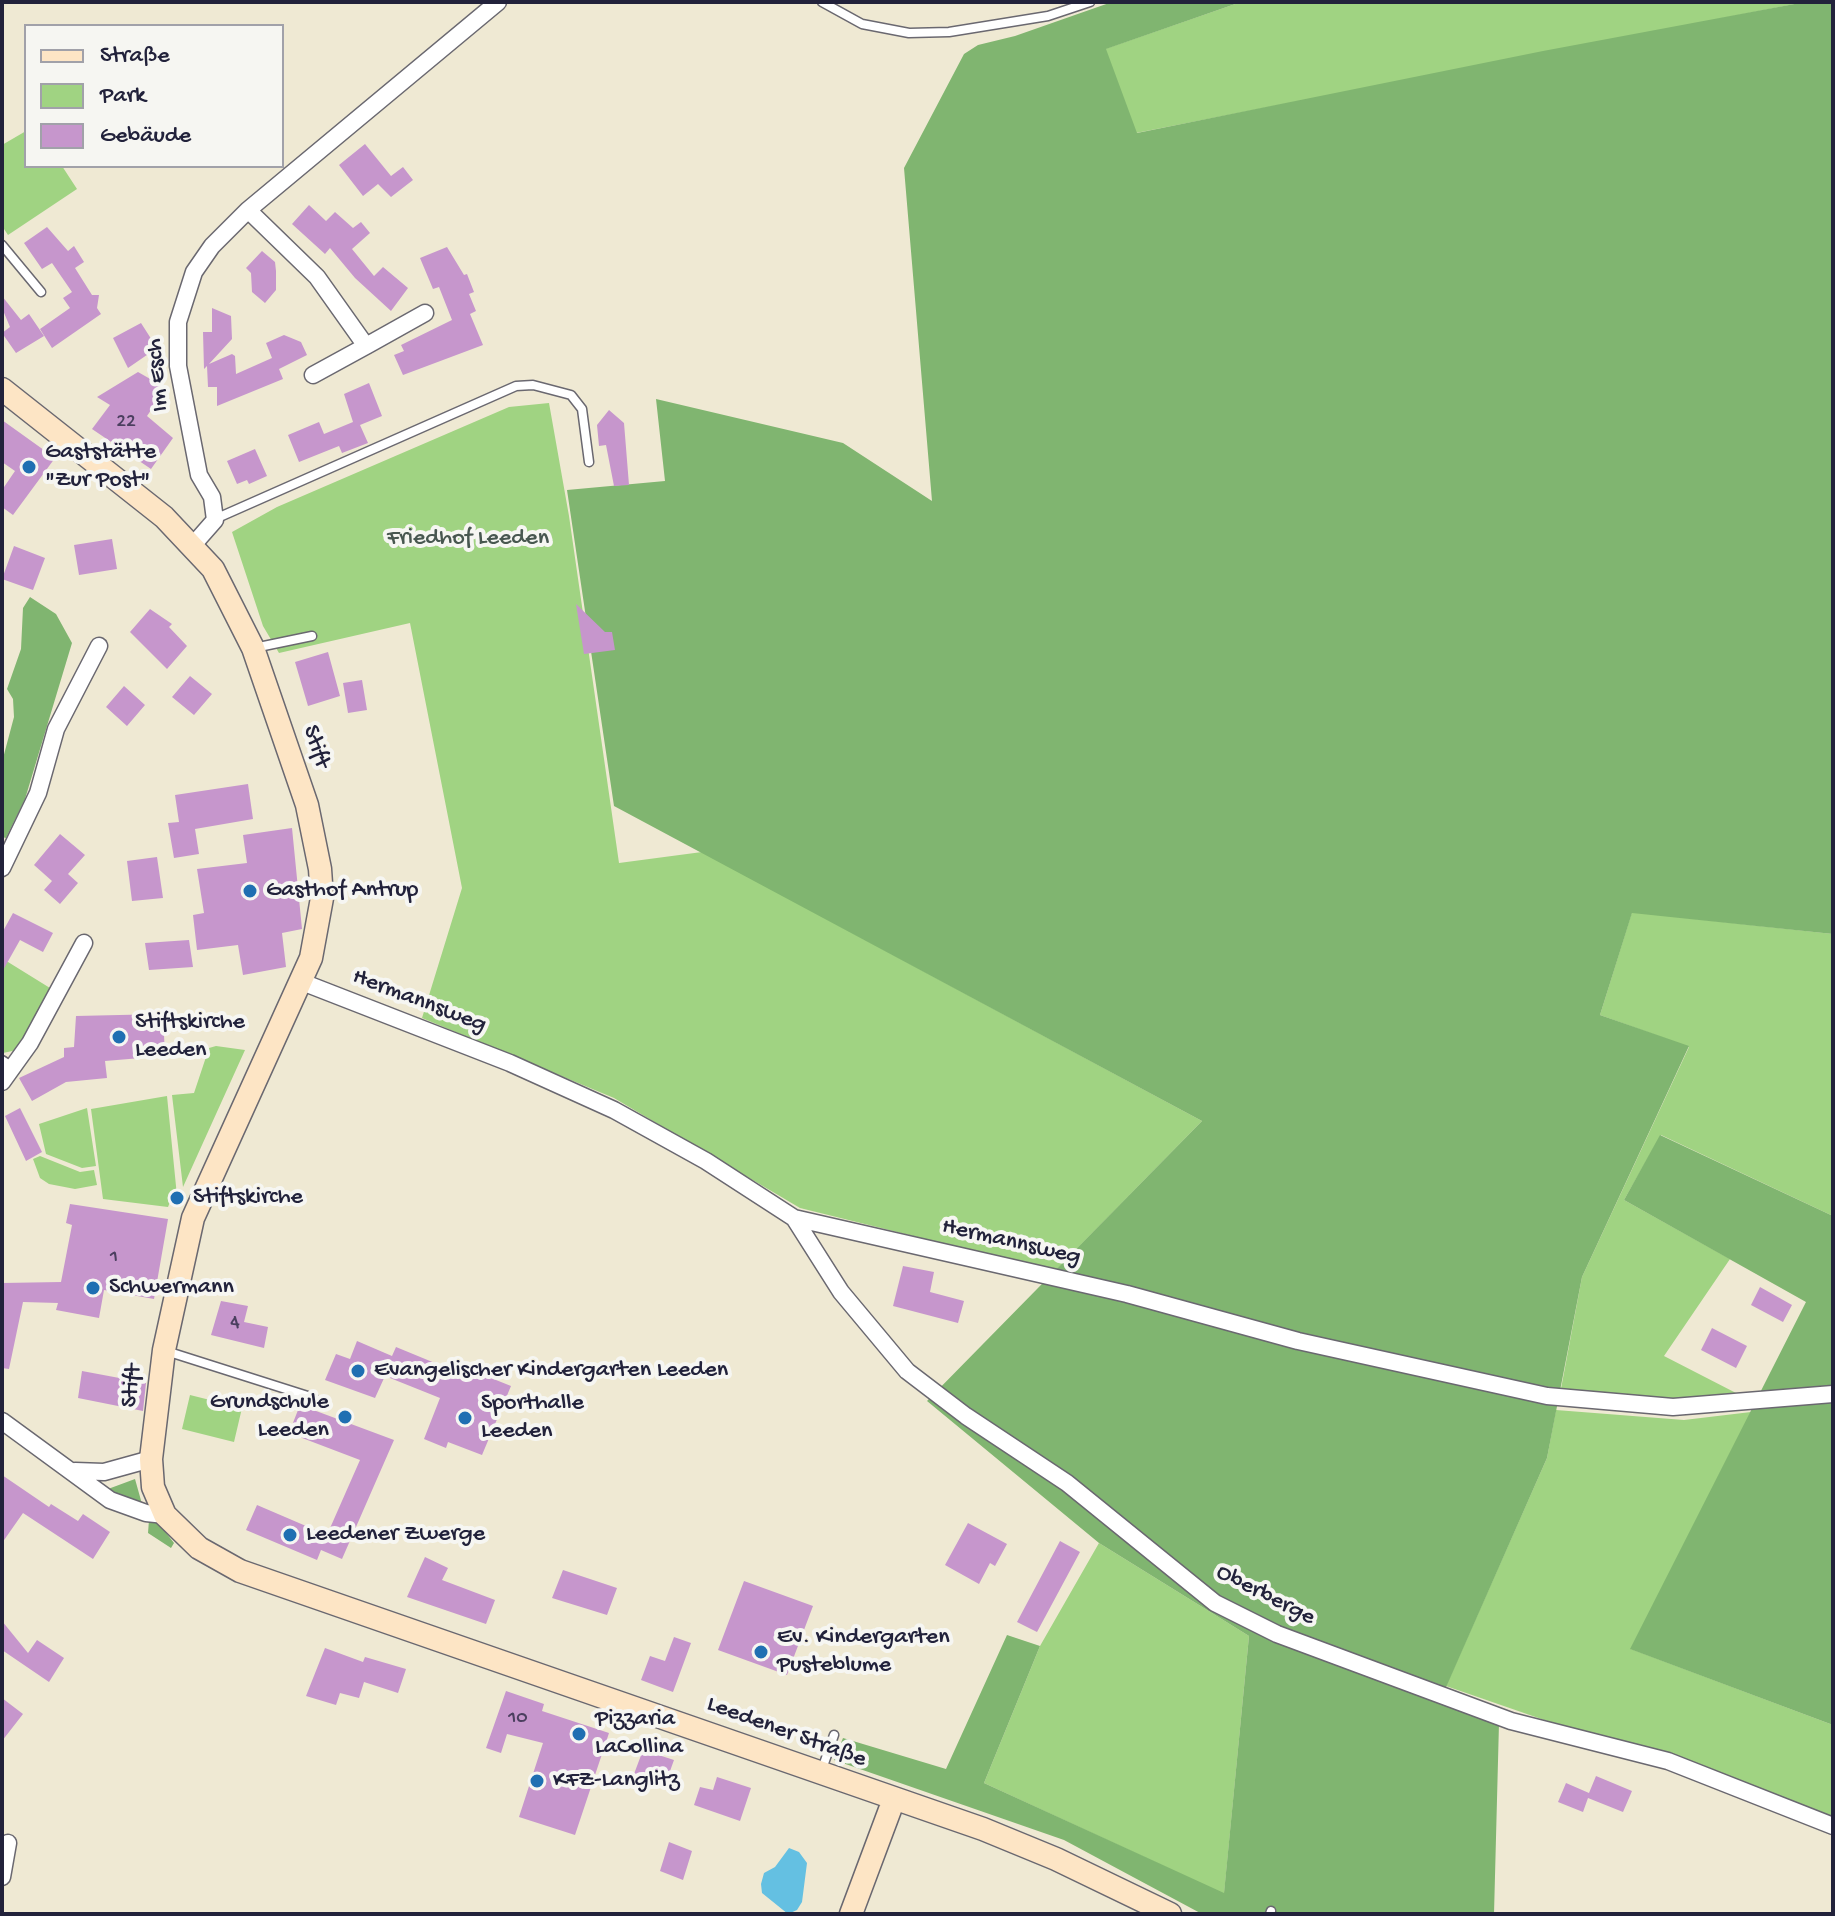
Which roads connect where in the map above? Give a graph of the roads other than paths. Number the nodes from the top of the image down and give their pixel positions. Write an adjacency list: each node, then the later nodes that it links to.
1 (498, 2): 4 (street, Im Esch)
2 (822, 2): 3 (lane)
3 (1090, 2)
4 (248, 210): 8 (street); 12 (street, Im Esch)
5 (2, 245): 6 (lane)
6 (41, 292)
7 (425, 313): 8 (street)
8 (366, 346): 9 (street)
9 (313, 375)
10 (2, 389): 13 (main road, Stift)
11 (589, 462): 12 (lane)
12 (215, 520): 13 (street)
13 (191, 543): 16 (main road, Stift)
14 (312, 636): 16 (lane)
15 (99, 646): 17 (street)
16 (253, 648): 19 (main road, Stift)
17 (4, 861)
18 (84, 943): 20 (street)
19 (302, 982): 22 (street, Hermannsweg); 23 (main road, Stift)
20 (7, 1063): 21 (street)
21 (2, 1082)
22 (794, 1218): 24 (street, Hermannsweg); 33 (street, Oberberge)
23 (164, 1350): 25 (lane); 27 (main road, Stift)
24 (1833, 1394)
25 (314, 1398)
26 (2, 1421): 28 (street)
27 (151, 1459): 28 (street); 29 (main road, Stift)
28 (75, 1471): 29 (street)
29 (165, 1515): 31 (main road, Leedener Straße)
30 (834, 1735): 31 (lane)
31 (821, 1772): 32 (main road, Leedener Straße)
32 (894, 1799): 36 (main road); 37 (main road, Leedener Straße)
33 (1833, 1826)
34 (8, 1843): 35 (street)
35 (2, 1877)
36 (851, 1914)
37 (1170, 1914)

